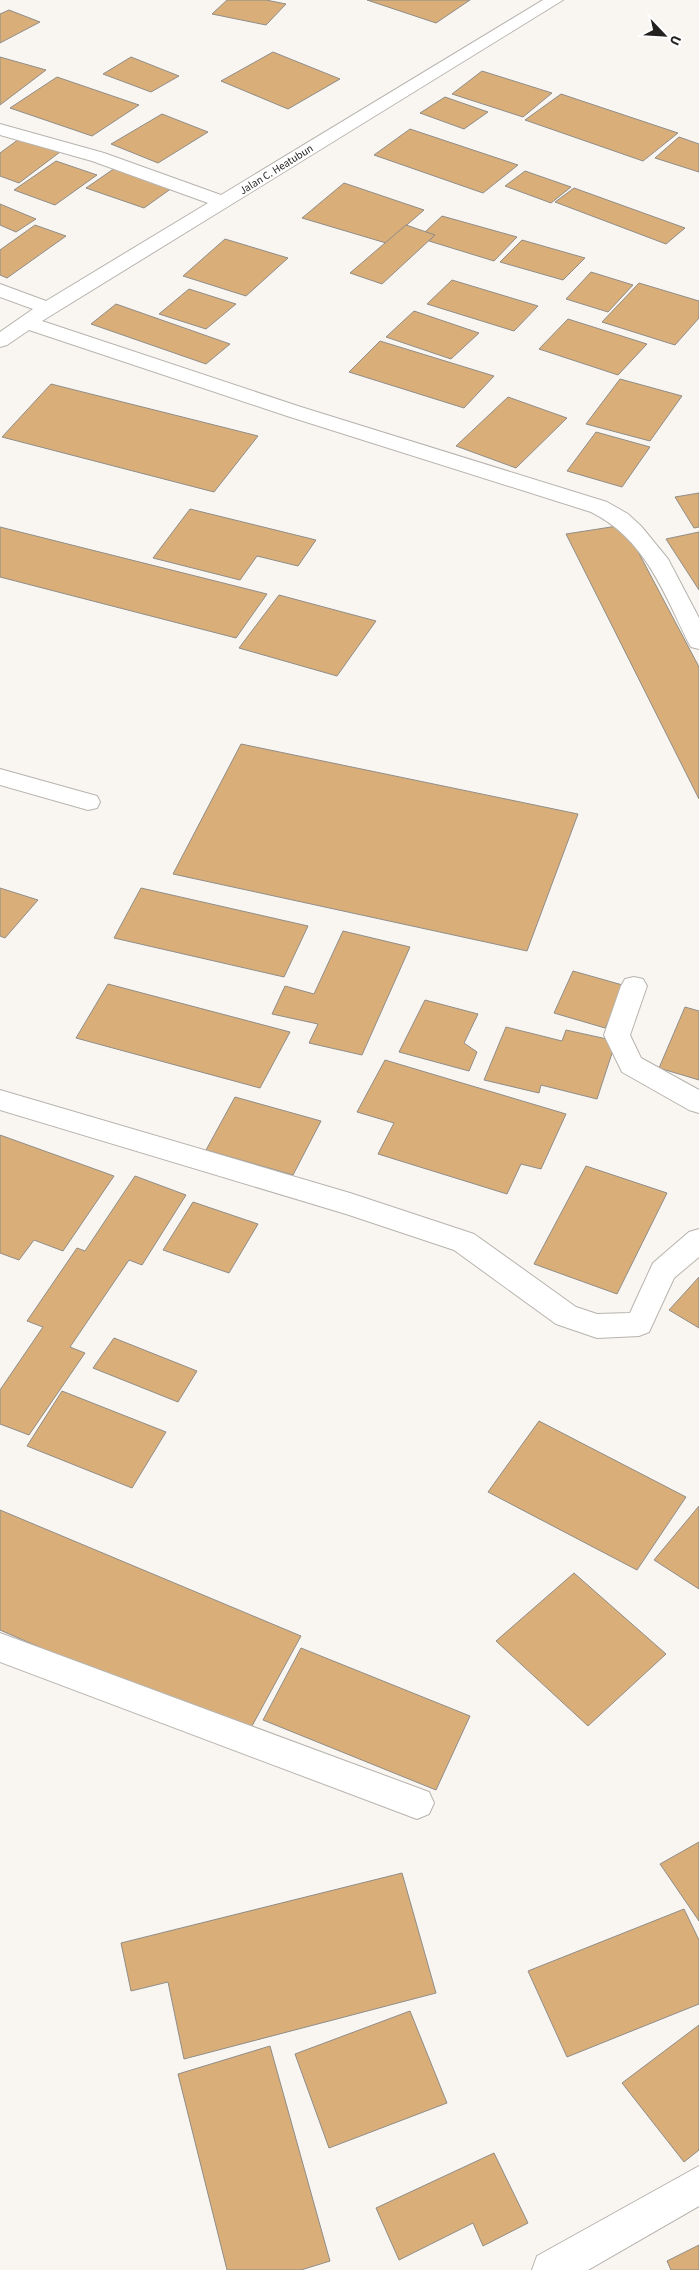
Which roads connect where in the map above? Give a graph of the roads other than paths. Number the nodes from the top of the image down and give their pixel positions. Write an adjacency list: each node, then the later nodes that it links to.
1 (555, 0): 3 (street, Jalan C. Heatubun)
2 (0, 129): 3 (street)
3 (224, 202): 5 (street, Jalan C. Heatubun)
4 (0, 290): 5 (street)
5 (48, 308): 6 (street, Jalan C. Heatubun)
6 (27, 323): 7 (street, Jalan C. Heatubun); 8 (street)
7 (0, 341)
8 (699, 642)
9 (0, 777): 10 (street)
10 (88, 802)
11 (634, 986): 13 (street)
12 (0, 1100): 14 (street)
13 (699, 1103)
14 (699, 1240)
15 (0, 1648): 16 (street)
16 (417, 1803)
17 (699, 2185): 18 (street)
18 (551, 2270)

